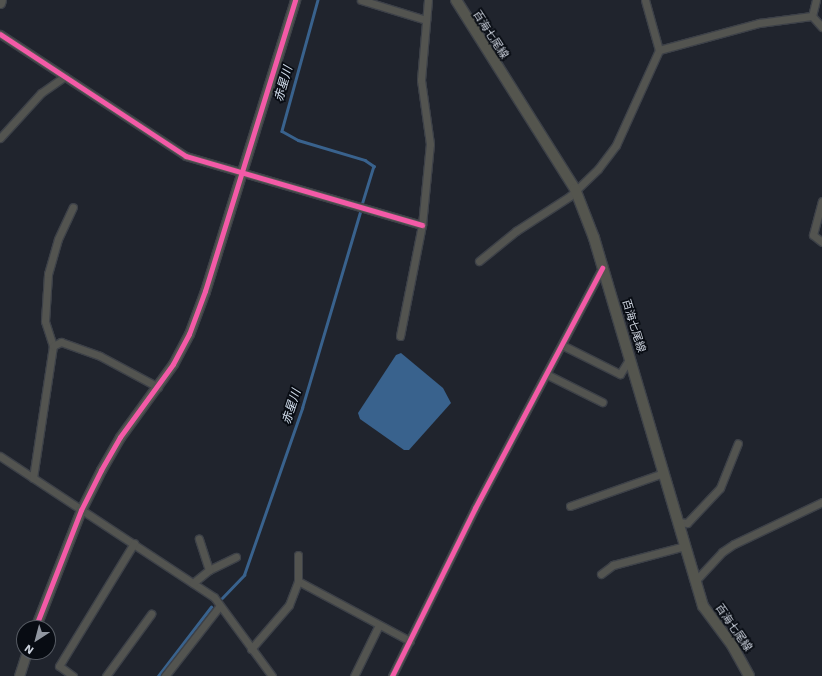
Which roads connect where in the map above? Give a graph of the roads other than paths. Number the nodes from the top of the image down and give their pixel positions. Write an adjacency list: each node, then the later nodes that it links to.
1 (2, 0): 8 (street)
2 (294, 0): 16 (street)
3 (361, 0): 10 (street)
4 (428, 0): 10 (street)
5 (456, 0): 17 (main road, 百海七尾線)
6 (645, 0): 13 (street)
7 (816, 0): 9 (street)
8 (0, 3)
9 (812, 16): 11 (street); 13 (street)
10 (426, 20): 20 (street)
11 (822, 27)
12 (0, 34): 14 (street)
13 (659, 50): 17 (street)
14 (65, 76): 15 (street); 16 (street)
15 (0, 138)
16 (243, 172): 20 (street); 29 (street)
17 (576, 189): 22 (street); 23 (main road, 百海七尾線)
18 (822, 201): 21 (street)
19 (73, 207): 26 (street)
20 (422, 225): 24 (street)
21 (822, 242)
22 (479, 261)
23 (602, 268): 25 (street); 27 (main road, 百海七尾線)
24 (400, 336)
25 (562, 345): 27 (street); 28 (street)
26 (53, 346): 29 (street); 34 (street)
27 (630, 358): 33 (main road, 百海七尾線)
28 (546, 374): 30 (street); 53 (street)
29 (158, 387): 37 (street)
30 (602, 402)
31 (738, 443): 38 (street)
32 (0, 456): 34 (street)
33 (663, 473): 36 (street); 38 (main road, 百海七尾線)
34 (33, 478): 37 (street)
35 (822, 502): 46 (street)
36 (570, 506)
37 (81, 510): 40 (street); 51 (street)
38 (678, 522): 41 (main road, 百海七尾線)
39 (199, 539): 44 (street)
40 (134, 543): 48 (street); 57 (street)
41 (685, 546): 45 (street); 46 (main road, 百海七尾線)
42 (298, 555): 47 (street)
43 (236, 557): 44 (street)
44 (209, 570): 48 (street)
45 (601, 574)
46 (697, 580): 63 (main road, 百海七尾線)
47 (298, 581): 52 (street); 54 (street)
48 (194, 583): 49 (street)
49 (219, 606): 54 (street); 59 (street)
50 (151, 614): 58 (street)
51 (37, 620)
52 (379, 625): 53 (street); 61 (street)
53 (410, 641): 62 (street)
54 (251, 649): 60 (street)
55 (23, 660): 56 (street)
56 (18, 676)
57 (72, 676)
58 (106, 676)
59 (165, 676)
60 (272, 676)
61 (354, 676)
62 (392, 676)
63 (749, 676)

